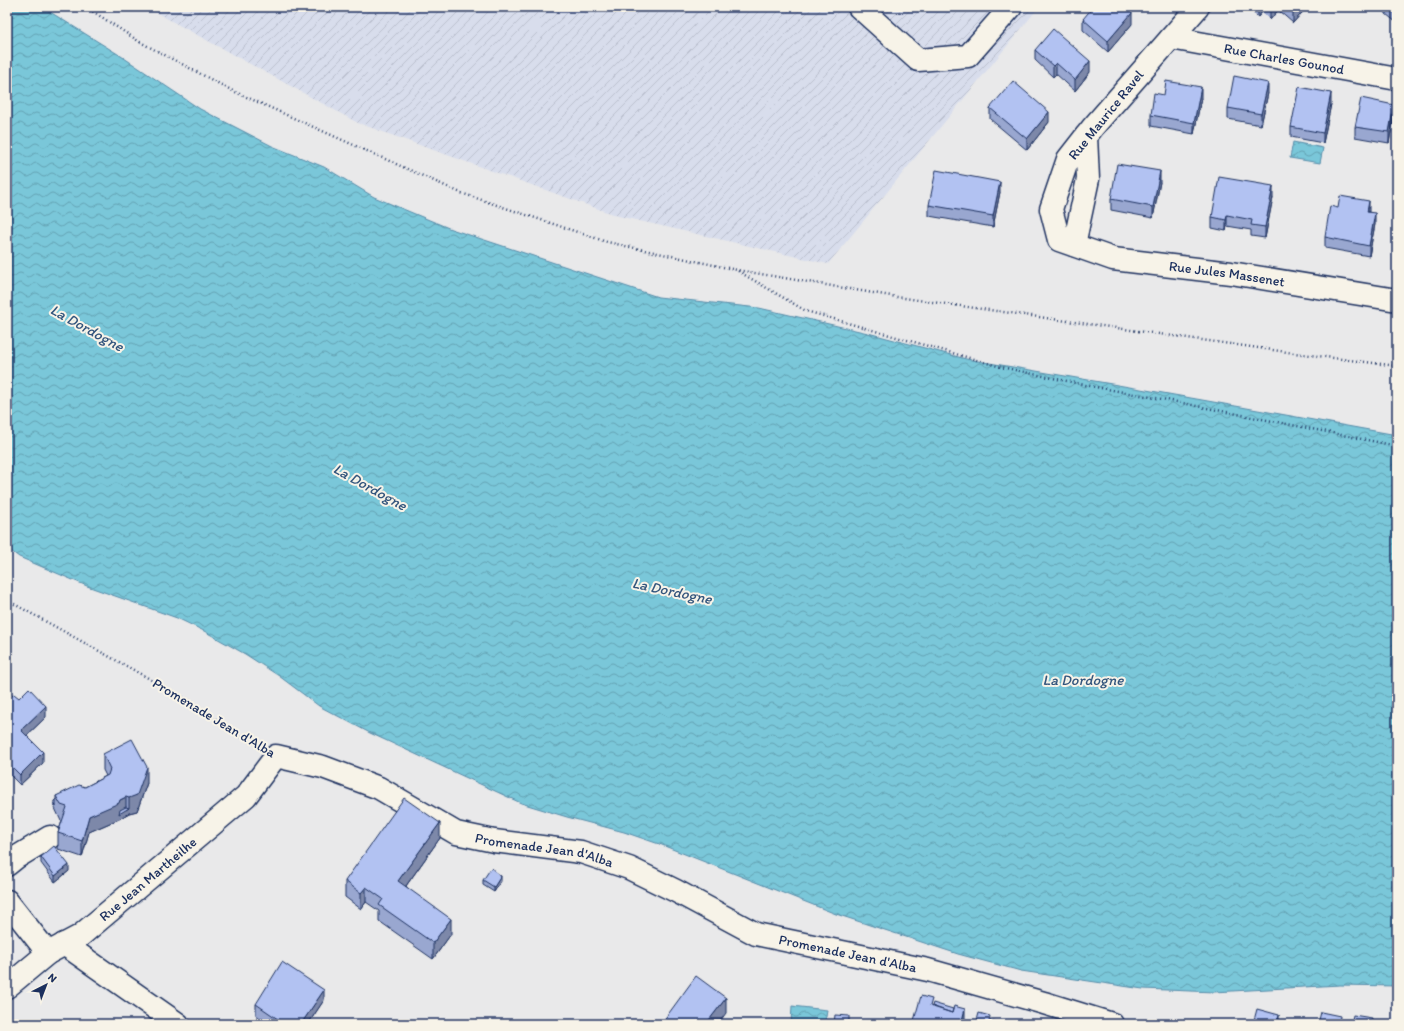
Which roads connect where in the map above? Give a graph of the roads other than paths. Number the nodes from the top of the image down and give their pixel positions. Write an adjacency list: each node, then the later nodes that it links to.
1 (859, 7): 2 (street)
2 (1011, 7)
3 (1198, 7): 4 (street, Rue Maurice Ravel)
4 (1171, 38): 5 (street, Rue Charles Gounod); 6 (street, Rue Maurice Ravel)
5 (1397, 79)
6 (1086, 136): 7 (street); 7 (street, Rue Maurice Ravel)
7 (1067, 242): 8 (street, Rue Jules Massenet)
8 (1397, 300)
9 (276, 756): 13 (street, Rue Jean Martheilhe); 16 (street, Promenade Jean d'Alba)
10 (50, 837): 11 (street)
11 (7, 865)
12 (7, 901): 13 (street)
13 (56, 948): 14 (street, Rue Jean Martheilhe); 15 (street)
14 (7, 987)
15 (178, 1024)
16 (1112, 1024)

